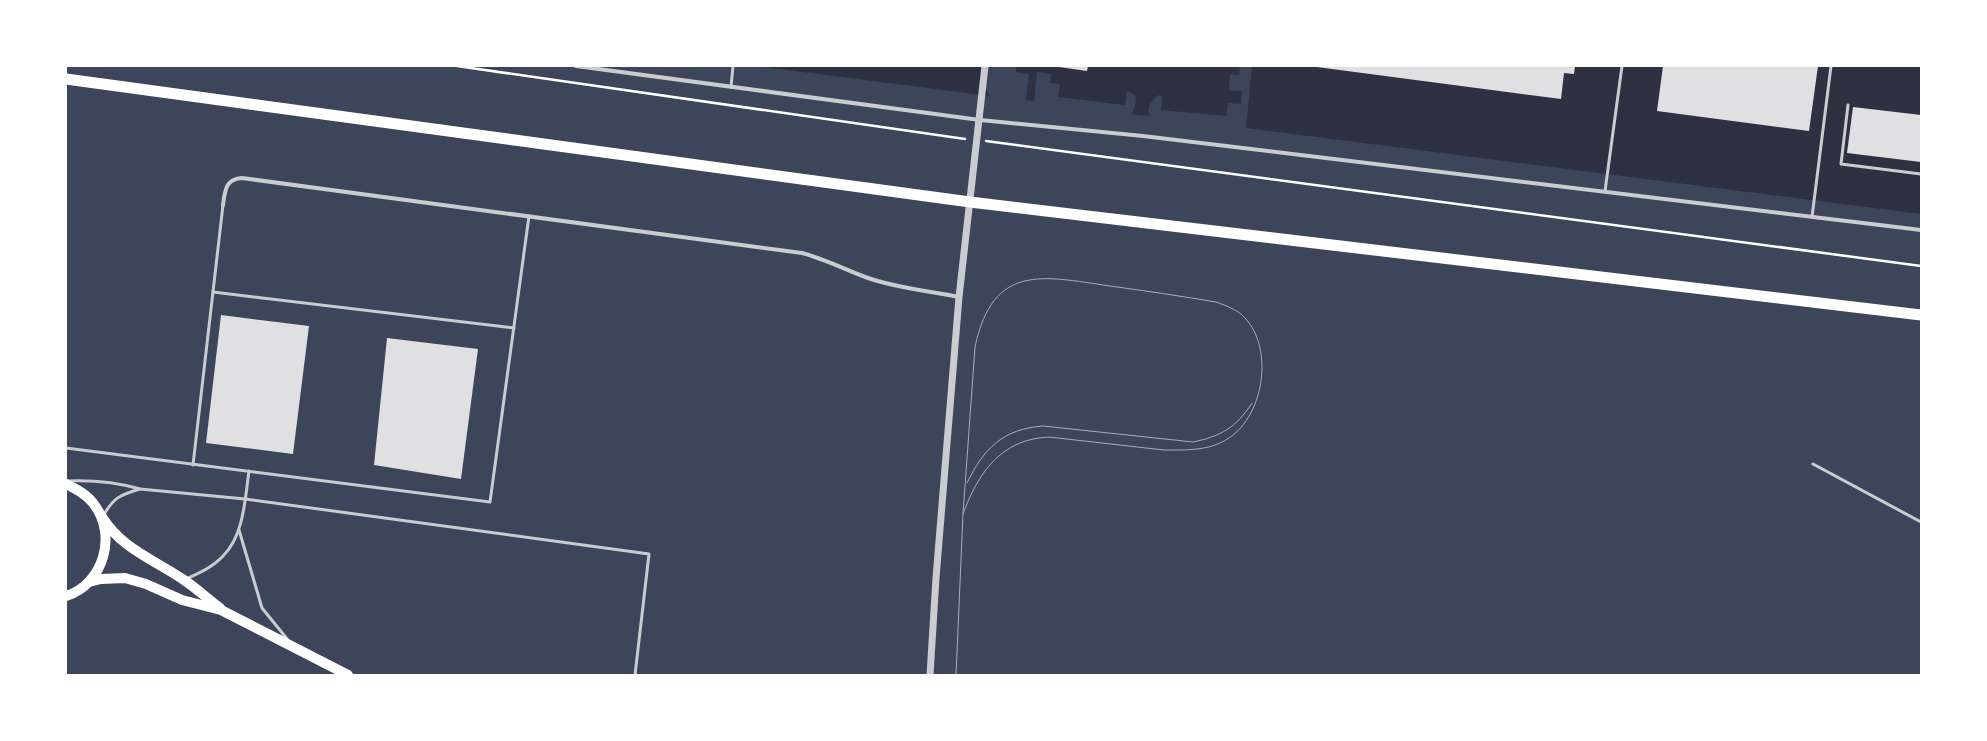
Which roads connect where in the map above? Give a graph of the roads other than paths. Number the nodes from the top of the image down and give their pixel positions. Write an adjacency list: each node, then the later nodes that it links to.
1 (576, 66): 7 (street)
2 (733, 66): 7 (lane)
3 (985, 66): 9 (street)
4 (1622, 66): 11 (lane)
5 (1831, 66): 15 (lane)
6 (66, 79): 12 (highway)
7 (731, 87): 9 (street)
8 (1848, 105): 10 (lane)
9 (980, 120): 11 (street); 12 (street)
10 (1921, 174)
11 (1605, 191): 15 (street)
12 (970, 202): 18 (street); 19 (highway)
13 (223, 205): 14 (street); 17 (lane)
14 (529, 215): 18 (street); 20 (lane)
15 (1812, 217): 16 (street)
16 (1921, 230)
17 (213, 292): 20 (lane); 23 (lane)
18 (959, 296): 39 (street)
19 (1921, 315)
20 (514, 328): 24 (lane)
21 (66, 448): 23 (lane)
22 (1814, 464): 30 (lane)
23 (193, 465): 24 (lane)
24 (249, 471): 28 (lane)
25 (66, 481): 27 (lane)
26 (66, 484): 29 (main road)
27 (140, 489): 28 (lane); 29 (lane)
28 (245, 499): 31 (lane); 38 (lane)
29 (102, 517): 32 (main road); 33 (main road)
30 (1921, 522)
31 (239, 530): 32 (lane); 36 (lane)
32 (185, 580): 35 (main road)
33 (89, 582): 34 (main road); 35 (main road)
34 (66, 596)
35 (221, 610): 36 (main road)
36 (293, 645): 37 (main road)
37 (348, 675)
38 (635, 675)
39 (930, 675)

